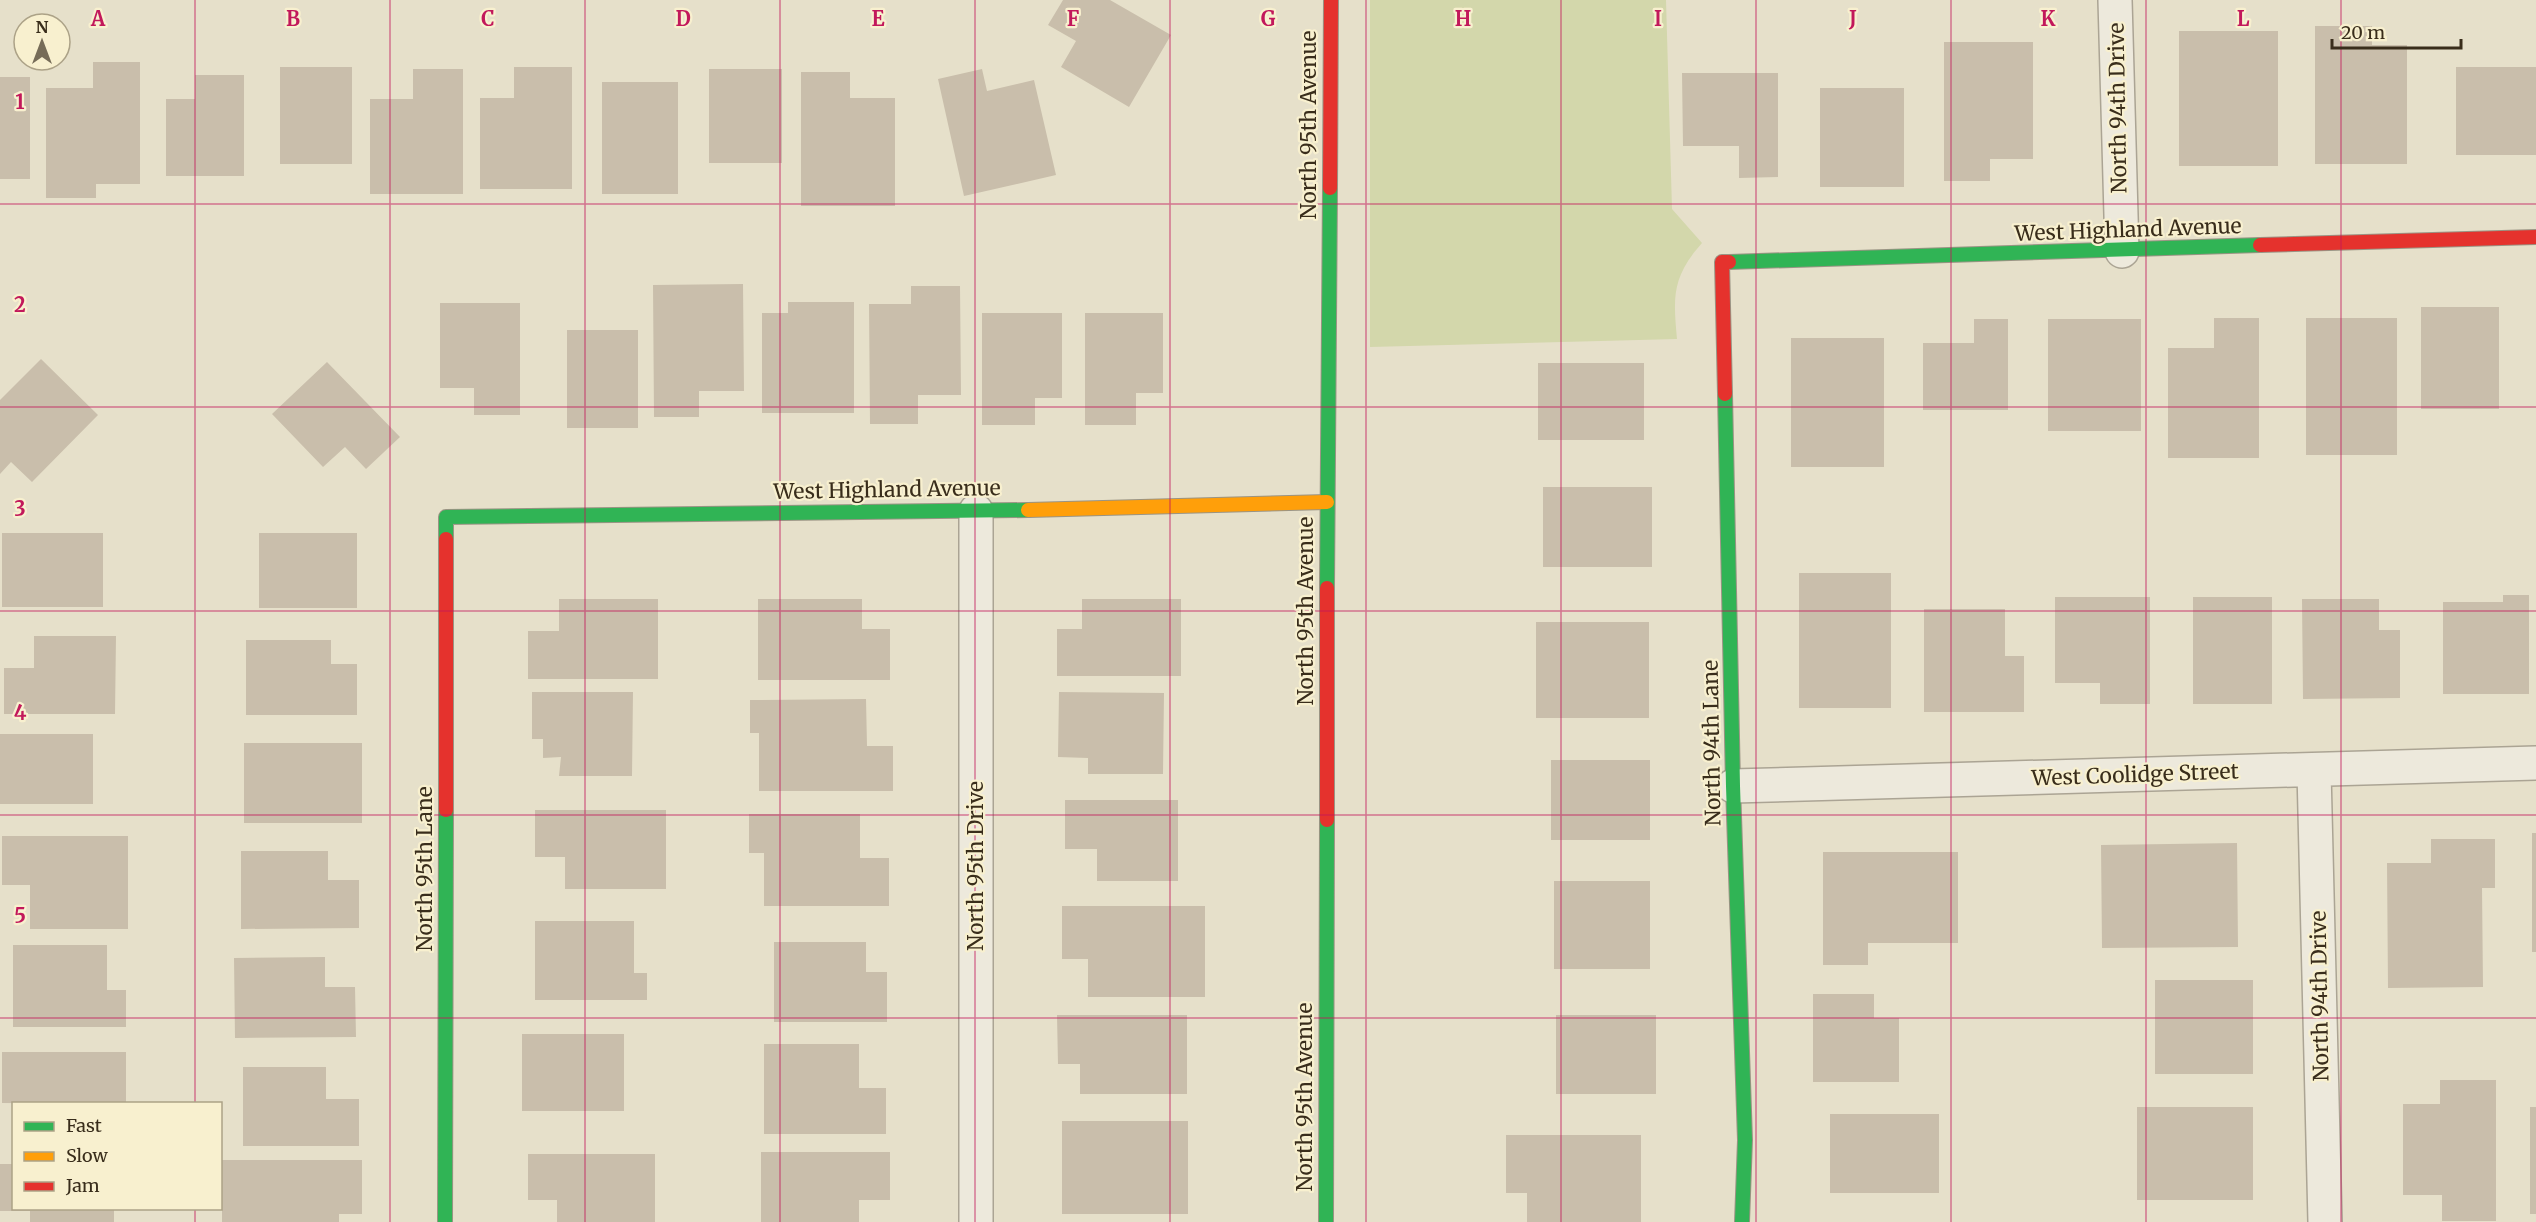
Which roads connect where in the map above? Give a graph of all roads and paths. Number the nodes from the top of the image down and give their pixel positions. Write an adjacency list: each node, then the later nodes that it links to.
1 (1331, 0): 6 (street, North 95th Avenue)
2 (2115, 0): 4 (street, North 94th Drive)
3 (2536, 237): 4 (street, West Highland Avenue)
4 (2122, 251): 5 (street, West Highland Avenue)
5 (1722, 262): 11 (street, North 94th Lane)
6 (1327, 502): 7 (street, West Highland Avenue); 14 (street, North 95th Avenue)
7 (976, 511): 8 (street, West Highland Avenue); 13 (street, North 95th Drive)
8 (446, 517): 12 (street, North 95th Lane)
9 (2536, 763): 10 (street, West Coolidge Street)
10 (2314, 771): 11 (street, West Coolidge Street); 16 (street, North 94th Drive)
11 (1733, 786): 15 (street, North 94th Lane)
12 (445, 1222)
13 (976, 1222)
14 (1326, 1222)
15 (1742, 1222)
16 (2325, 1222)

